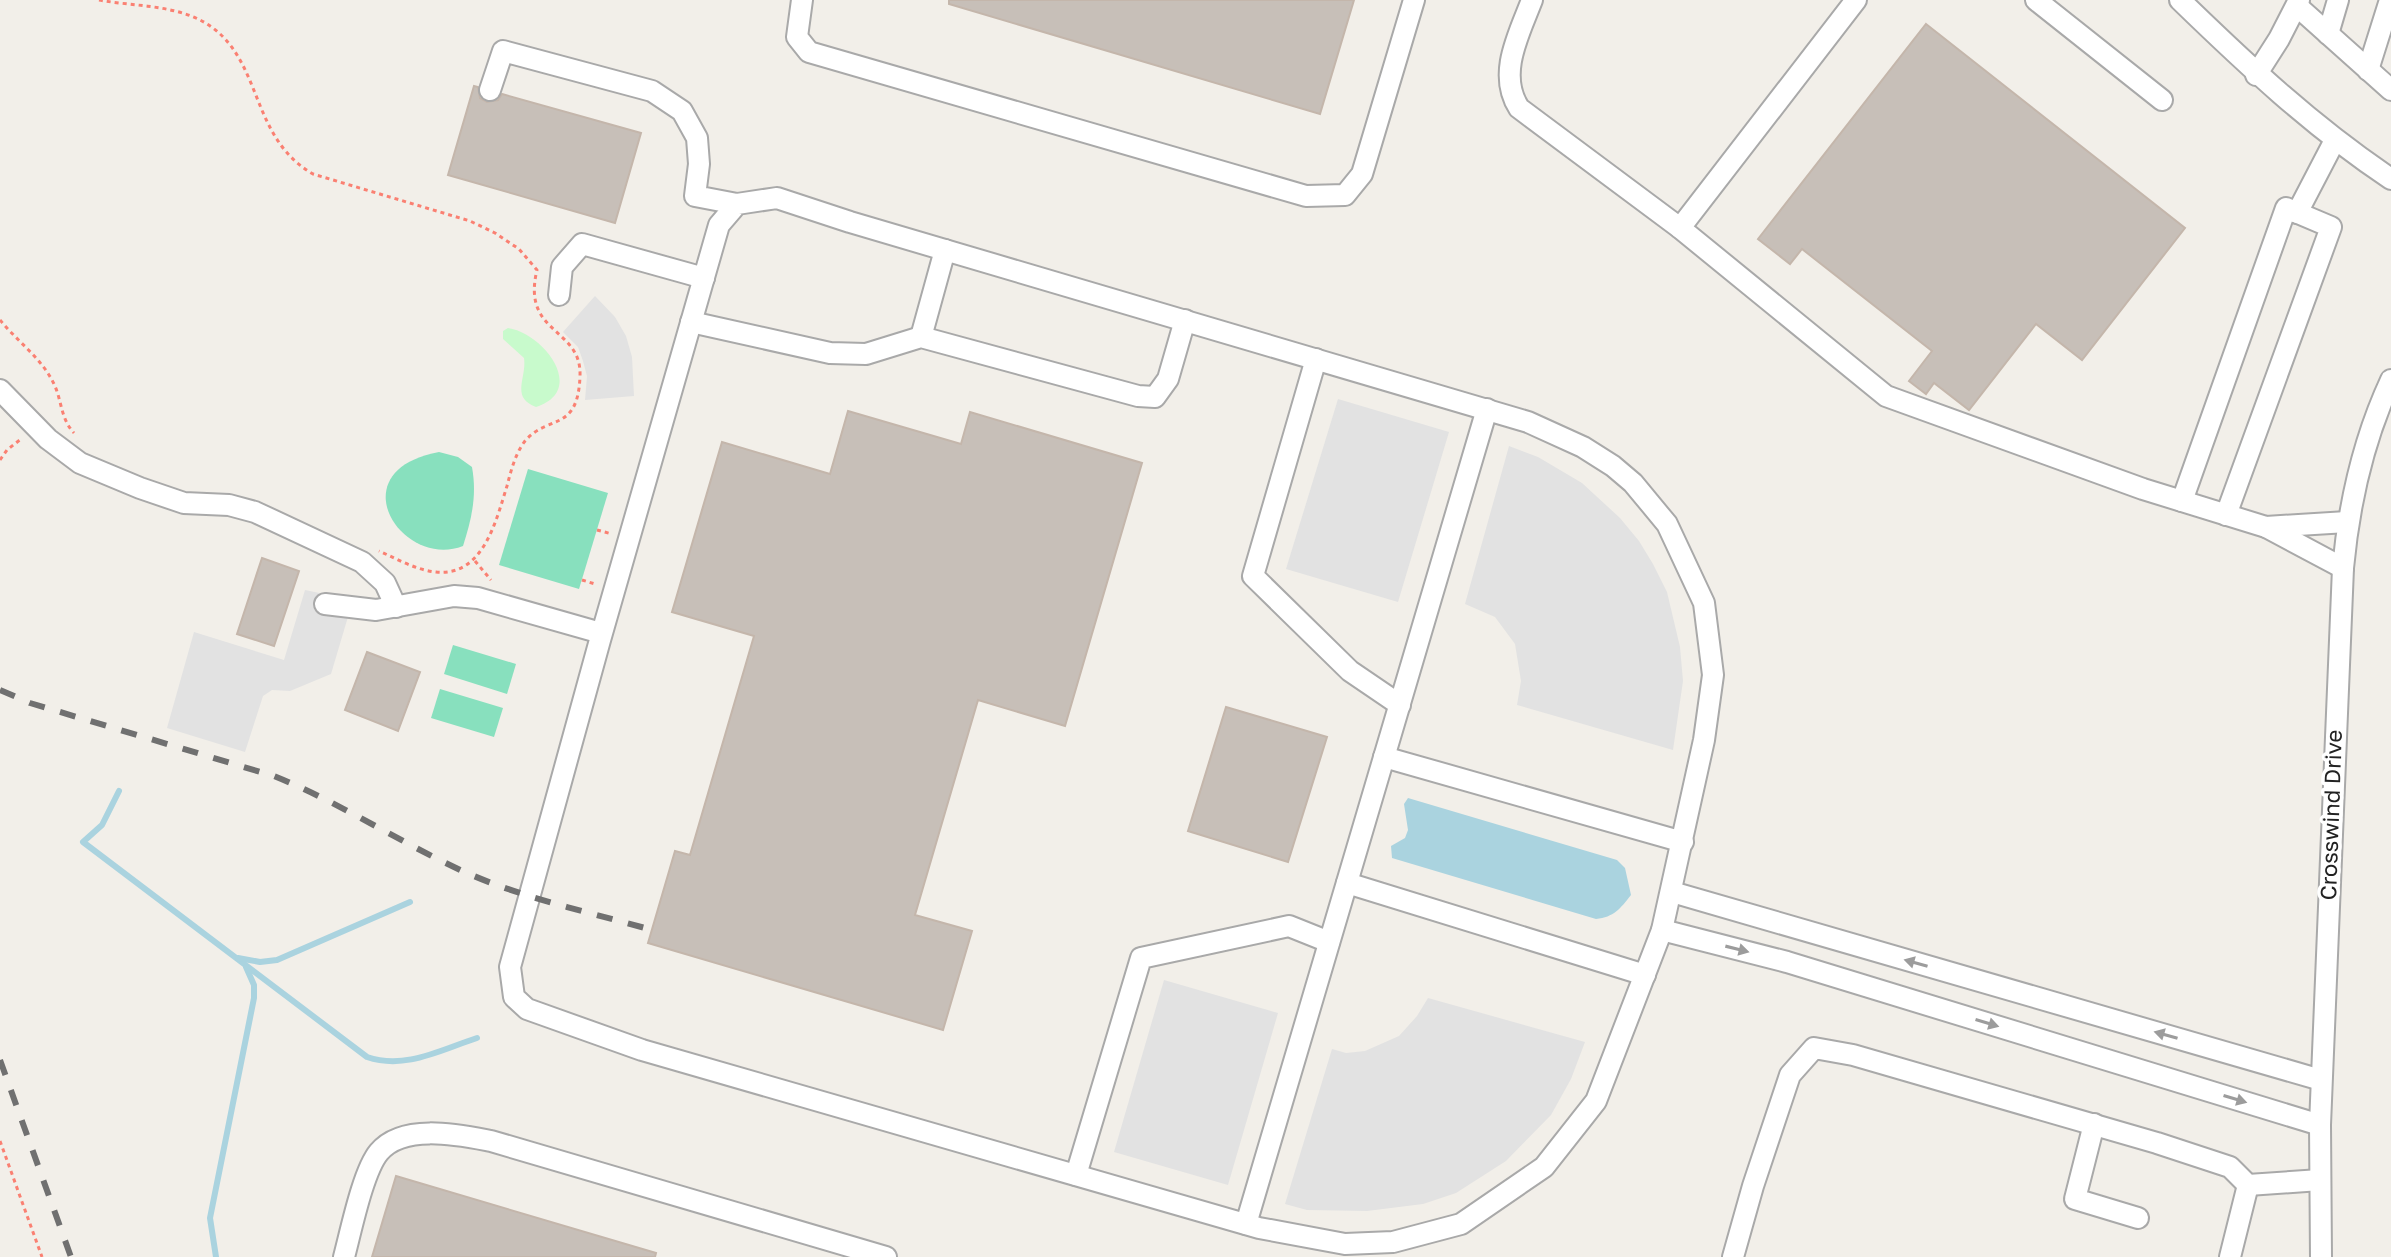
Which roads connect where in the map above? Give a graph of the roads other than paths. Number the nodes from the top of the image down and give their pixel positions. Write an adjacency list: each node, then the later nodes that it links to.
1 (802, 0): 2 (street)
2 (1414, 0)
3 (1532, 0): 20 (street)
4 (1856, 0): 20 (street)
5 (2036, 0): 15 (street)
6 (2180, 0): 12 (street)
7 (2338, 0): 10 (street)
8 (2390, 0): 11 (street)
9 (2298, 3): 10 (street); 12 (street)
10 (2328, 34): 11 (street)
11 (2368, 70): 14 (street)
12 (2256, 75): 16 (street)
13 (490, 90): 18 (street)
14 (2391, 90)
15 (2162, 100)
16 (2335, 140): 17 (street); 19 (street)
17 (2391, 179)
18 (737, 204): 21 (street); 22 (street)
19 (2297, 213): 31 (street); 32 (street)
20 (1680, 228): 31 (street)
21 (945, 250): 24 (street); 26 (street)
22 (704, 278): 23 (street); 25 (street)
23 (559, 295)
24 (1185, 320): 26 (street); 27 (street)
25 (691, 322): 26 (street); 38 (street)
26 (921, 337)
27 (1316, 359): 30 (street); 39 (street)
28 (2391, 380): 33 (street, Crosswind Drive)
29 (0, 390): 37 (street)
30 (1487, 409): 39 (street); 41 (street)
31 (2182, 501): 32 (street)
32 (2226, 515): 34 (street)
33 (2347, 522): 34 (street); 35 (street, Crosswind Drive)
34 (2266, 527): 35 (street)
35 (2343, 568): 47 (street, Crosswind Drive)
36 (325, 604): 37 (street)
37 (396, 607): 38 (street)
38 (601, 633): 50 (street)
39 (1400, 705): 40 (street)
40 (1384, 757): 41 (street); 42 (street)
41 (1683, 842): 43 (street)
42 (1347, 883): 45 (street); 46 (street)
43 (1672, 892): 44 (street); 47 (street, one-way to 43)
44 (1662, 930): 46 (street); 49 (street, one-way to 49)
45 (1329, 942): 50 (street); 54 (street)
46 (1645, 975): 54 (street)
47 (2321, 1080): 49 (street, Crosswind Drive)
48 (2094, 1124): 52 (street); 53 (street); 57 (street)
49 (2320, 1125): 51 (street, Crosswind Drive)
50 (1076, 1175): 54 (street)
51 (2320, 1180): 52 (street); 59 (street, Crosswind Drive)
52 (2248, 1185): 58 (street)
53 (2138, 1218)
54 (1246, 1224)
55 (344, 1257): 56 (street)
56 (886, 1257)
57 (1733, 1257)
58 (2230, 1257)
59 (2321, 1257)

